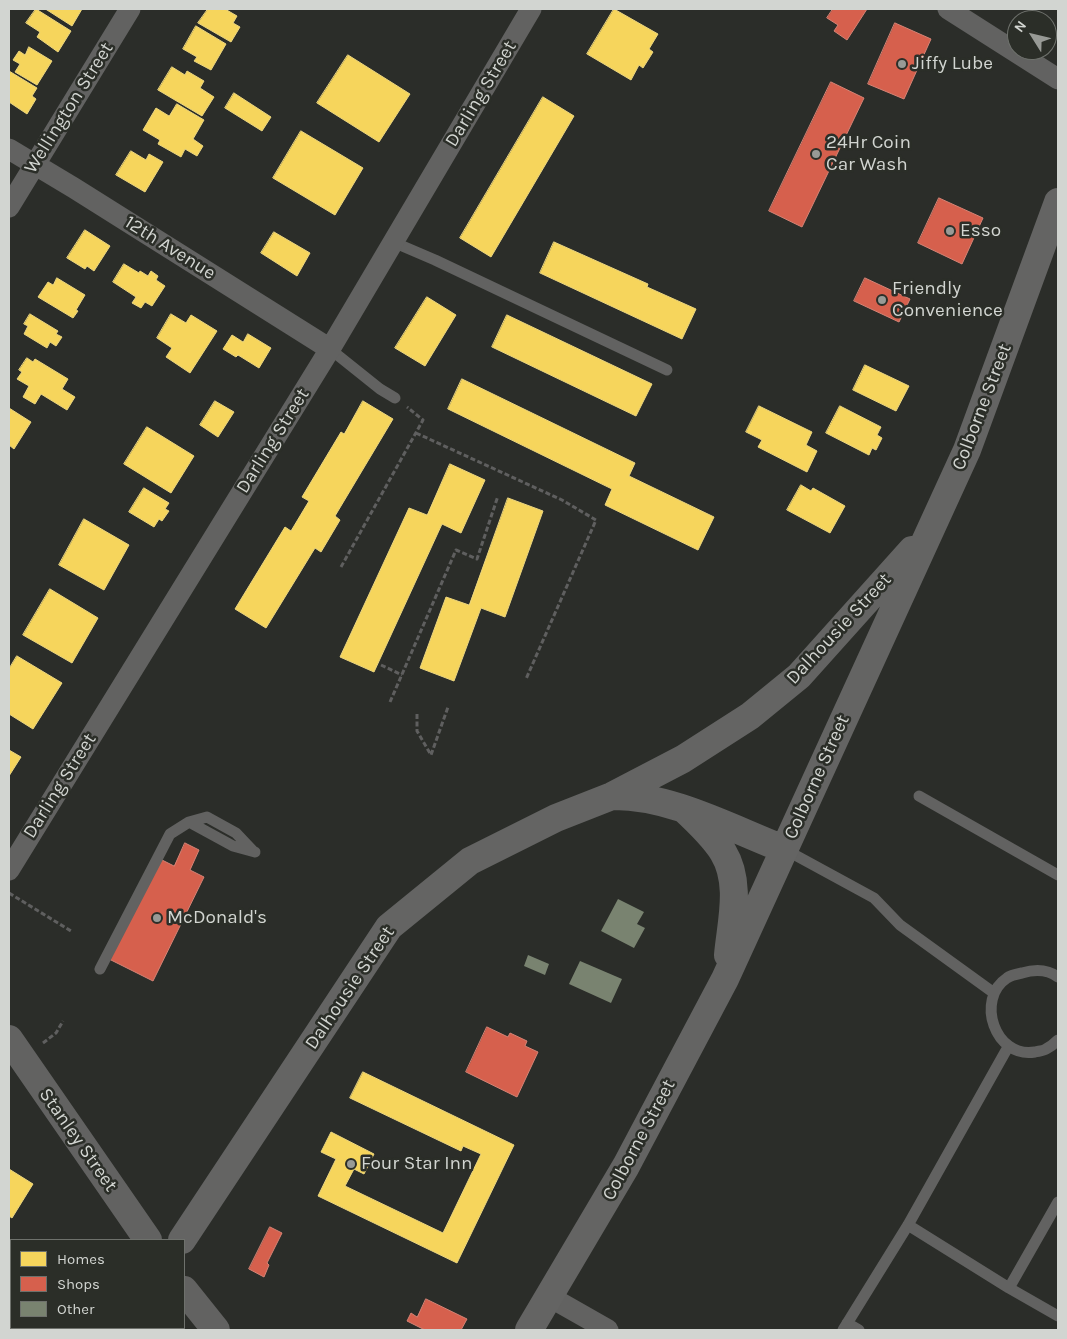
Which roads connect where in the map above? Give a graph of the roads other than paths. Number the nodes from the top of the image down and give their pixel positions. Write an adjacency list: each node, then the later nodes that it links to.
1 (130, 9): 6 (street, Wellington Street)
2 (531, 9): 9 (street, Darling Street)
3 (948, 9): 4 (street)
4 (1058, 79)
5 (9, 149): 6 (street, 12th Avenue)
6 (34, 164): 8 (street, Wellington Street); 10 (street, 12th Avenue)
7 (1058, 202): 13 (main road, Colborne Street)
8 (9, 207)
9 (393, 242): 10 (street, Darling Street); 11 (lane)
10 (330, 349): 12 (lane); 19 (street, Darling Street)
11 (667, 370)
12 (395, 398)
13 (929, 530): 14 (main road, Dalhousie Street); 17 (main road, Colborne Street)
14 (612, 796): 16 (main road, Dalhousie Street); 31 (main road, Dalhousie Street)
15 (919, 796): 20 (lane)
16 (684, 809): 17 (main road, Dalhousie Street); 23 (main road)
17 (784, 849): 23 (main road, Colborne Street); 24 (lane)
18 (255, 852): 21 (lane)
19 (9, 870)
20 (1058, 875)
21 (100, 969)
22 (1057, 973): 24 (lane)
23 (726, 979): 34 (main road, Colborne Street)
24 (994, 993): 26 (lane)
25 (1058, 1040): 26 (lane)
26 (1008, 1047): 29 (lane)
27 (16, 1049): 30 (street, Stanley Street)
28 (1058, 1202): 32 (lane)
29 (908, 1225): 32 (lane); 36 (lane)
30 (147, 1239)
31 (183, 1239)
32 (1009, 1288): 35 (lane)
33 (185, 1291): 37 (street)
34 (550, 1297): 38 (main road, Colborne Street); 39 (street)
35 (1058, 1316)
36 (845, 1327): 40 (lane)
37 (216, 1330)
38 (530, 1330)
39 (608, 1330)
40 (859, 1330)

